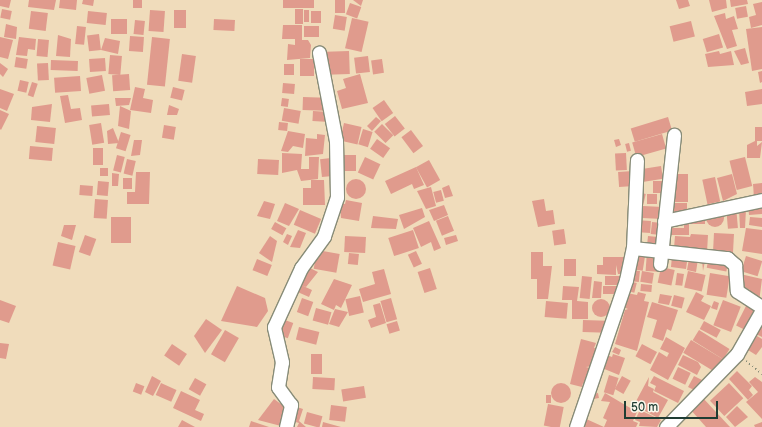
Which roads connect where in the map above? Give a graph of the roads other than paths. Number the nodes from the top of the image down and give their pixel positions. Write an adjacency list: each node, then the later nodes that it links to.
1 (319, 52): 9 (street)
2 (674, 136): 5 (street)
3 (636, 160): 6 (street)
4 (762, 200): 5 (street)
5 (664, 221): 7 (street)
6 (633, 248): 7 (street); 10 (street)
7 (661, 258): 8 (street)
8 (762, 308): 11 (street)
9 (286, 427)
10 (576, 427)
11 (666, 427)

